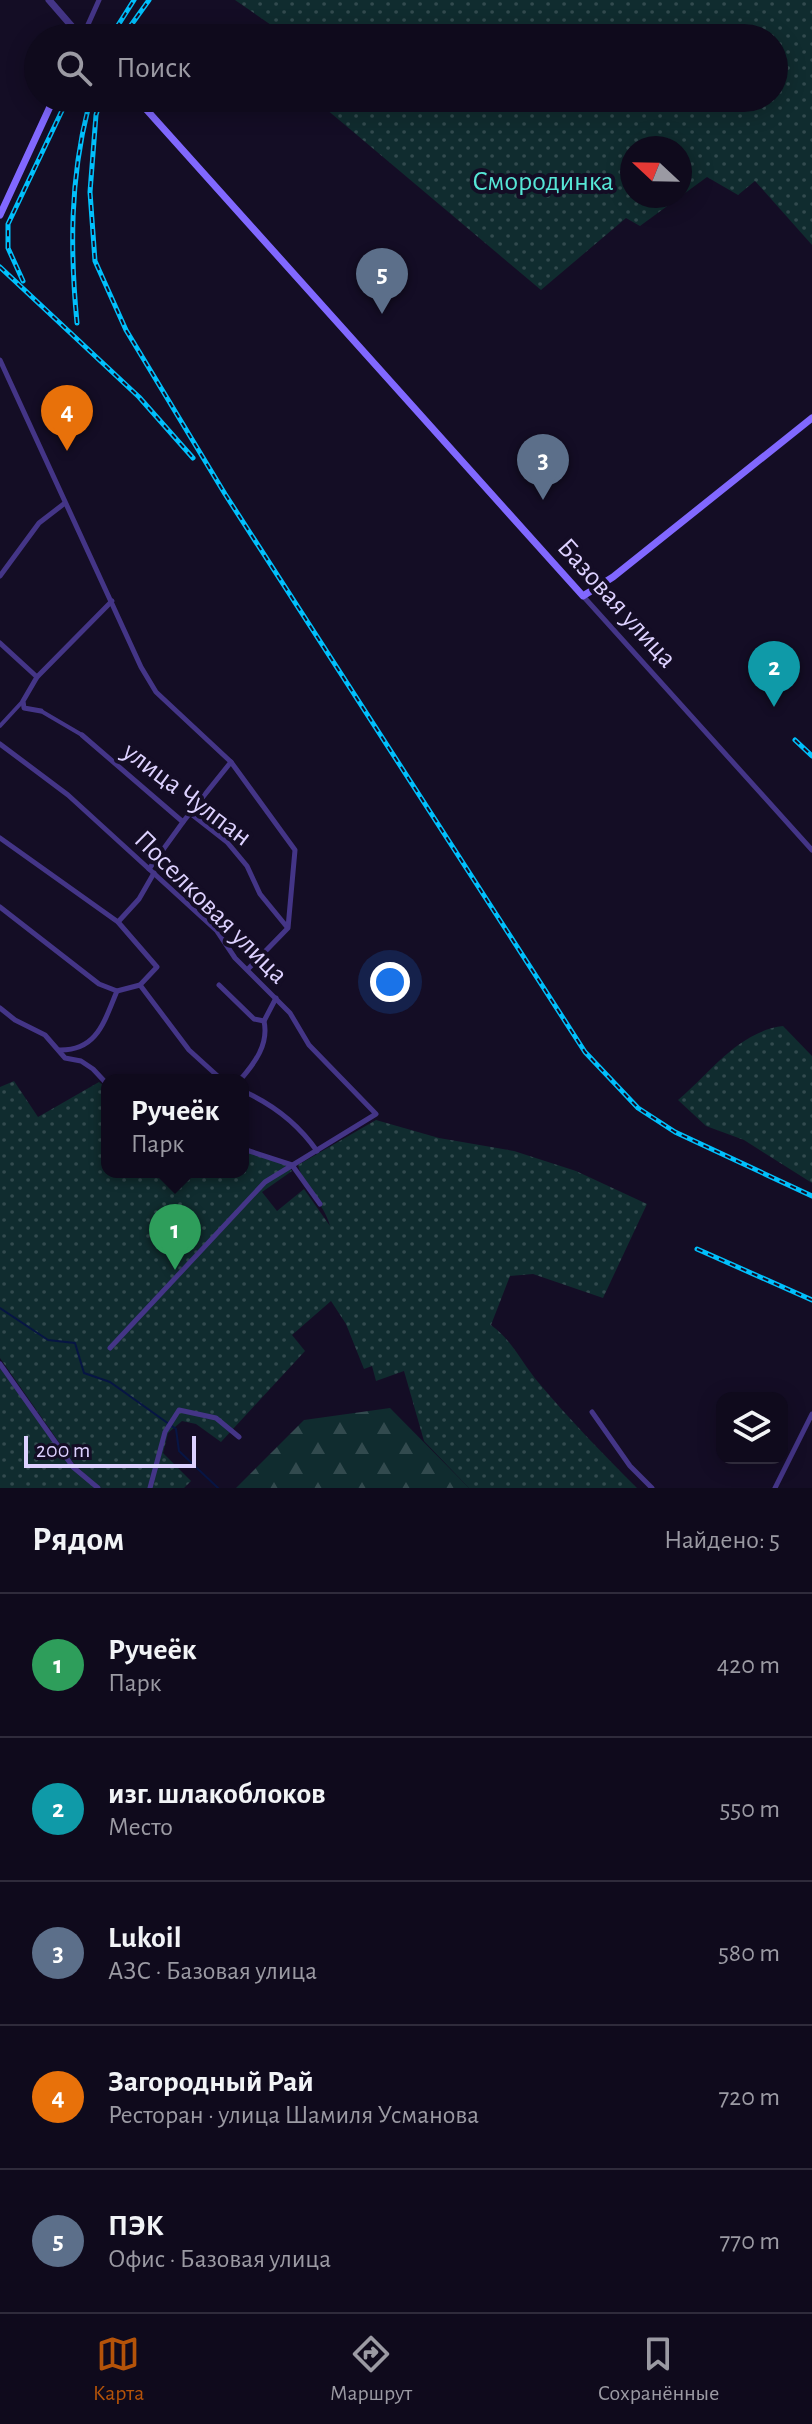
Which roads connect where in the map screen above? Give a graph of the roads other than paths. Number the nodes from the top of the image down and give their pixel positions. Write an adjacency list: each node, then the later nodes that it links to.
1 (49, 0): 3 (street)
2 (99, 0): 4 (street)
3 (70, 24)
4 (88, 24)
5 (48, 112): 7 (main road)
6 (149, 112): 12 (main road, Базовая улица)
7 (0, 215)
8 (0, 360): 10 (street)
9 (812, 418): 12 (main road)
10 (65, 503): 11 (street); 13 (street)
11 (0, 576)
12 (583, 596): 25 (street, Базовая улица)
13 (112, 601): 15 (street); 21 (street)
14 (0, 643): 15 (street)
15 (37, 677): 16 (street)
16 (23, 701): 17 (street); 18 (street)
17 (41, 711): 19 (street)
18 (0, 726)
19 (82, 735): 23 (street, улица Чулпан)
20 (0, 744): 26 (street, Поселковая улица)
21 (231, 762): 22 (street); 29 (street)
22 (190, 813): 23 (street, улица Чулпан); 29 (street, улица Чулпан)
23 (183, 822): 26 (street)
24 (0, 838): 28 (street)
25 (812, 850)
26 (152, 871): 28 (street); 30 (street, Поселковая улица)
27 (0, 907): 33 (street)
28 (118, 922): 31 (street)
29 (288, 928): 30 (street)
30 (249, 968): 34 (street, Поселковая улица)
31 (140, 985): 33 (street); 38 (street)
32 (219, 985): 36 (street)
33 (117, 991): 37 (street)
34 (276, 998): 36 (street); 43 (street, Поселковая улица)
35 (0, 1008): 37 (street)
36 (264, 1021): 39 (street)
37 (59, 1050): 40 (street)
38 (215, 1074)
39 (245, 1074)
40 (101, 1078)
41 (249, 1094): 43 (street)
42 (249, 1151): 44 (street)
43 (317, 1151): 44 (street)
44 (292, 1165): 45 (street); 46 (street)
45 (320, 1204)
46 (110, 1348)
47 (0, 1364): 51 (street)
48 (592, 1412): 53 (street)
49 (812, 1414): 54 (street)
50 (239, 1437): 52 (street)
51 (98, 1488)
52 (150, 1488)
53 (652, 1488)
54 (775, 1488)

